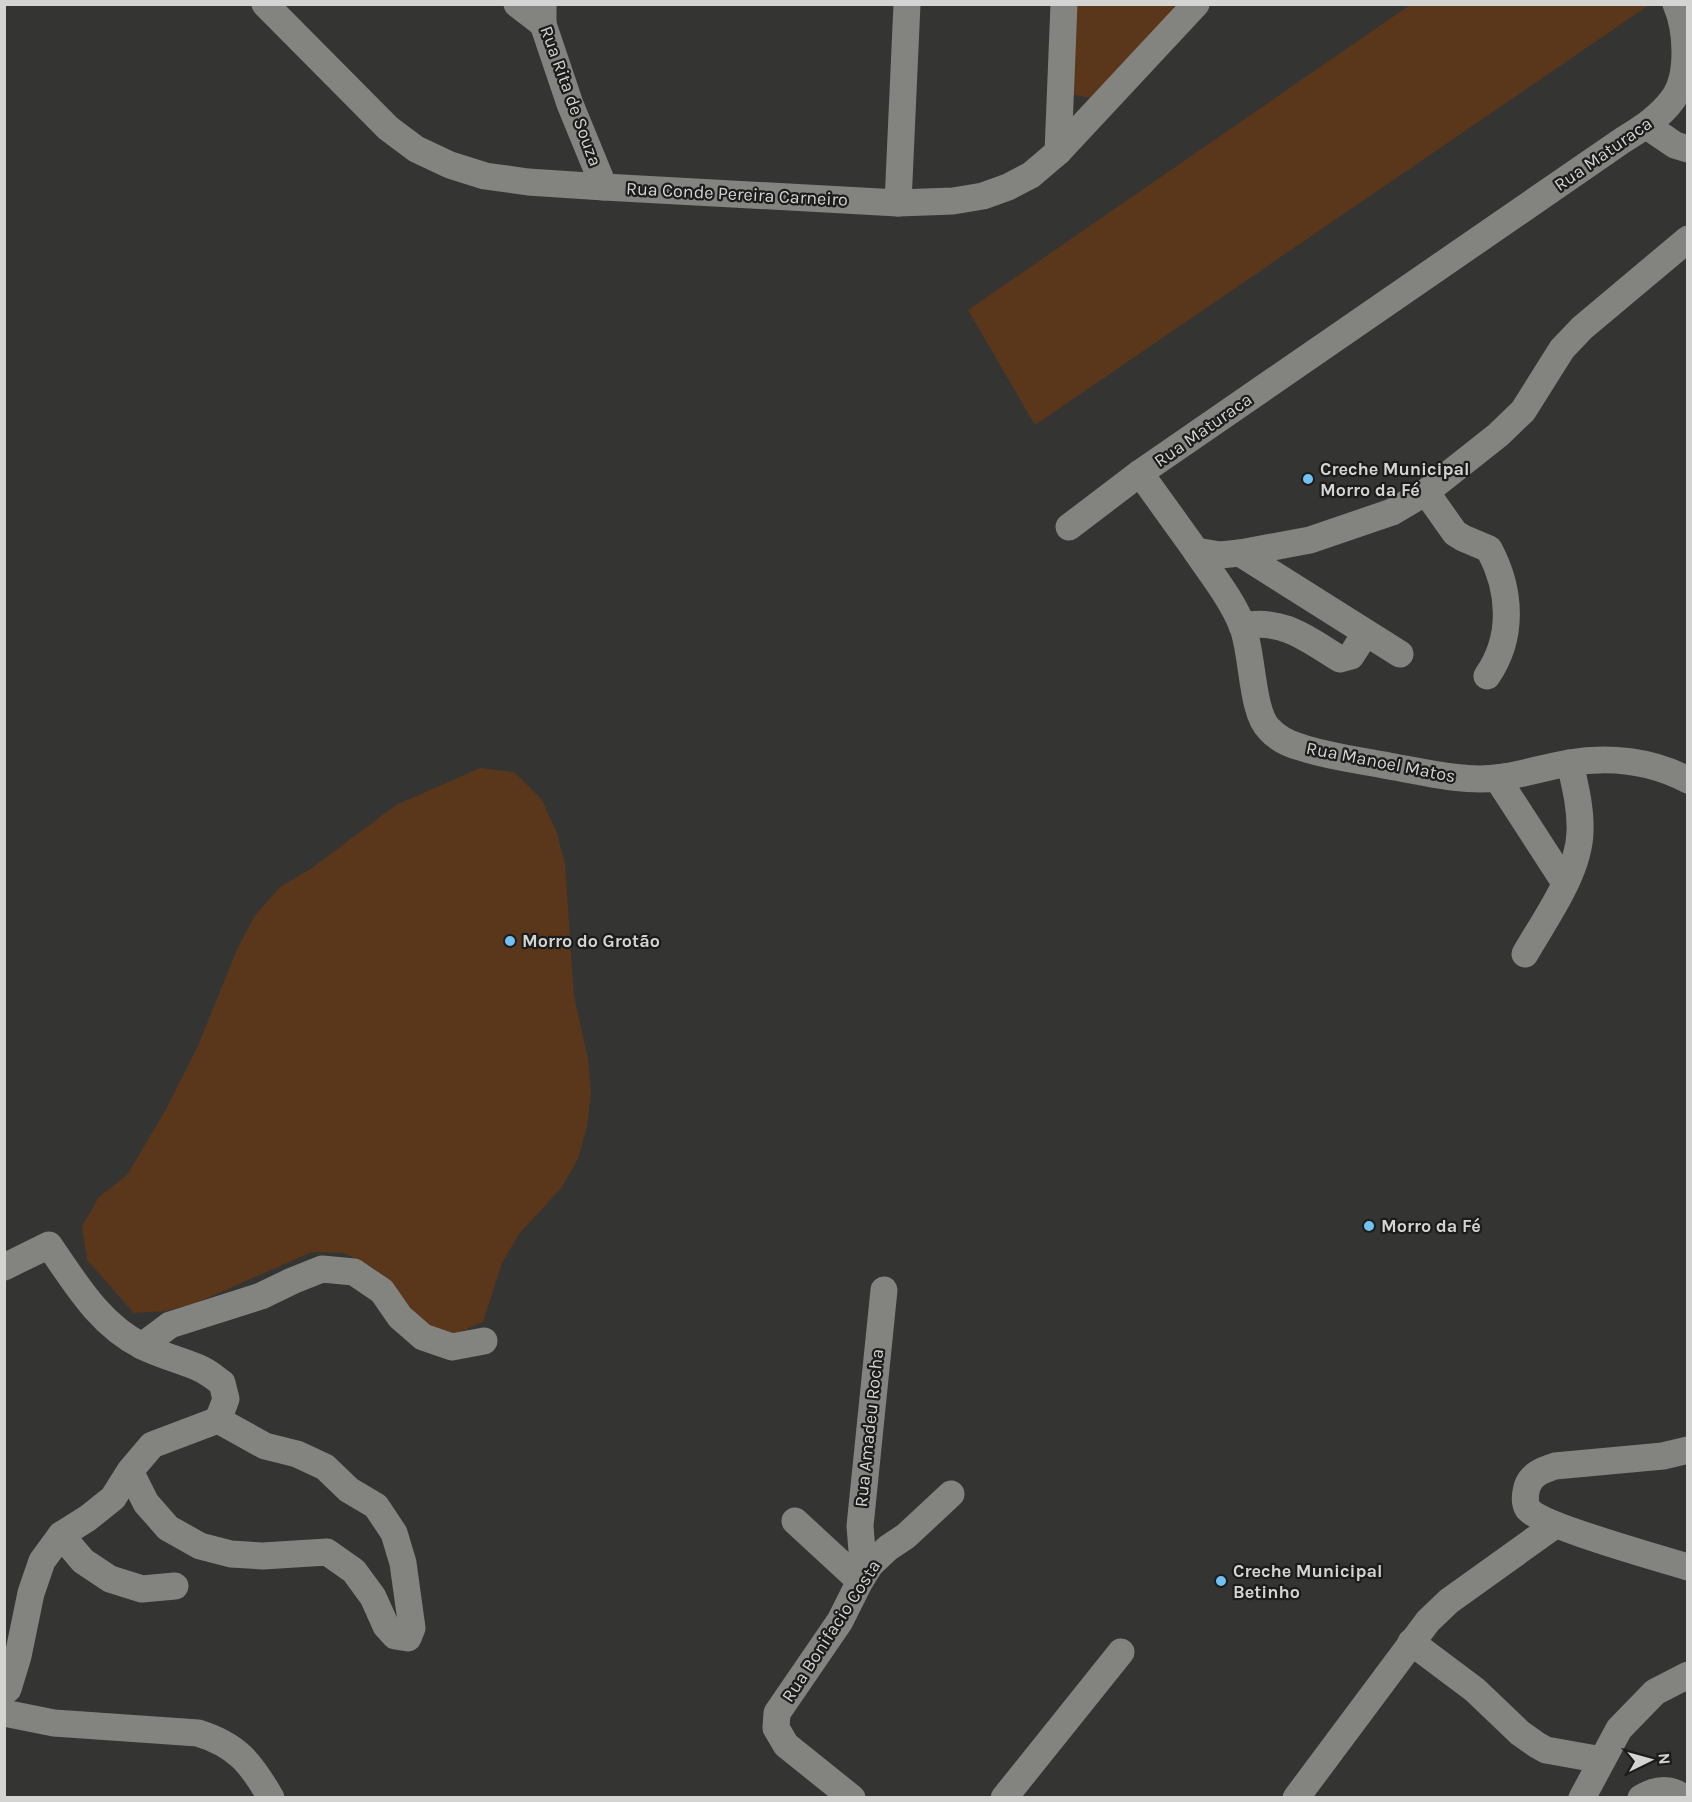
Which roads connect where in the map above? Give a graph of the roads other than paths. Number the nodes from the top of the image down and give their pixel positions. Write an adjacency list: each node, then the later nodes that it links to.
1 (265, 4): 11 (street, Rua Conde Pereira Carneiro)
2 (518, 4): 7 (street)
3 (907, 4): 12 (street)
4 (1064, 4): 10 (street)
5 (1196, 4): 10 (street, Rua Conde Pereira Carneiro)
6 (1676, 4): 8 (street, Rua Maturaca)
7 (543, 14): 11 (street, Rua Rita de Souza)
8 (1647, 126): 9 (street); 14 (street, Rua Maturaca)
9 (1688, 149)
10 (1058, 152): 12 (street, Rua Conde Pereira Carneiro)
11 (604, 187): 12 (street, Rua Conde Pereira Carneiro)
12 (897, 203)
13 (1688, 239): 15 (street)
14 (1140, 473): 16 (street); 17 (street, Rua Maturaca)
15 (1426, 492): 18 (street); 22 (street)
16 (1069, 527)
17 (1196, 551): 18 (street); 19 (street, Rua Manoel Matos)
18 (1240, 553): 20 (street)
19 (1242, 626): 20 (street); 24 (street, Rua Manoel Matos)
20 (1365, 634): 21 (street)
21 (1400, 654)
22 (1487, 676)
23 (1570, 763): 24 (street, Rua Manoel Matos); 25 (street, Rua Manoel Matos); 26 (street)
24 (1497, 778): 26 (street)
25 (1688, 780)
26 (1565, 883): 27 (street)
27 (1525, 954)
28 (4, 1267): 31 (street)
29 (884, 1290): 40 (street, Rua Amadeu Rocha)
30 (484, 1341): 31 (street)
31 (142, 1346): 32 (street)
32 (218, 1420): 34 (street); 34 (street)
33 (1688, 1450): 37 (street)
34 (130, 1471): 38 (street)
35 (951, 1494): 40 (street, Rua Bonifacio Costa)
36 (795, 1521): 40 (street)
37 (1555, 1525): 39 (street); 42 (street)
38 (61, 1535): 41 (street); 45 (street)
39 (1688, 1567)
40 (865, 1573): 49 (street, Rua Bonifacio Costa)
41 (175, 1586)
42 (1411, 1642): 47 (street); 51 (street)
43 (1121, 1652): 50 (street)
44 (1688, 1675): 47 (street)
45 (4, 1692)
46 (4, 1713): 48 (street)
47 (1602, 1760): 52 (street)
48 (271, 1797)
49 (852, 1797)
50 (1004, 1797)
51 (1296, 1797)
52 (1582, 1797)
53 (1641, 1797): 54 (street)
54 (1684, 1797)

